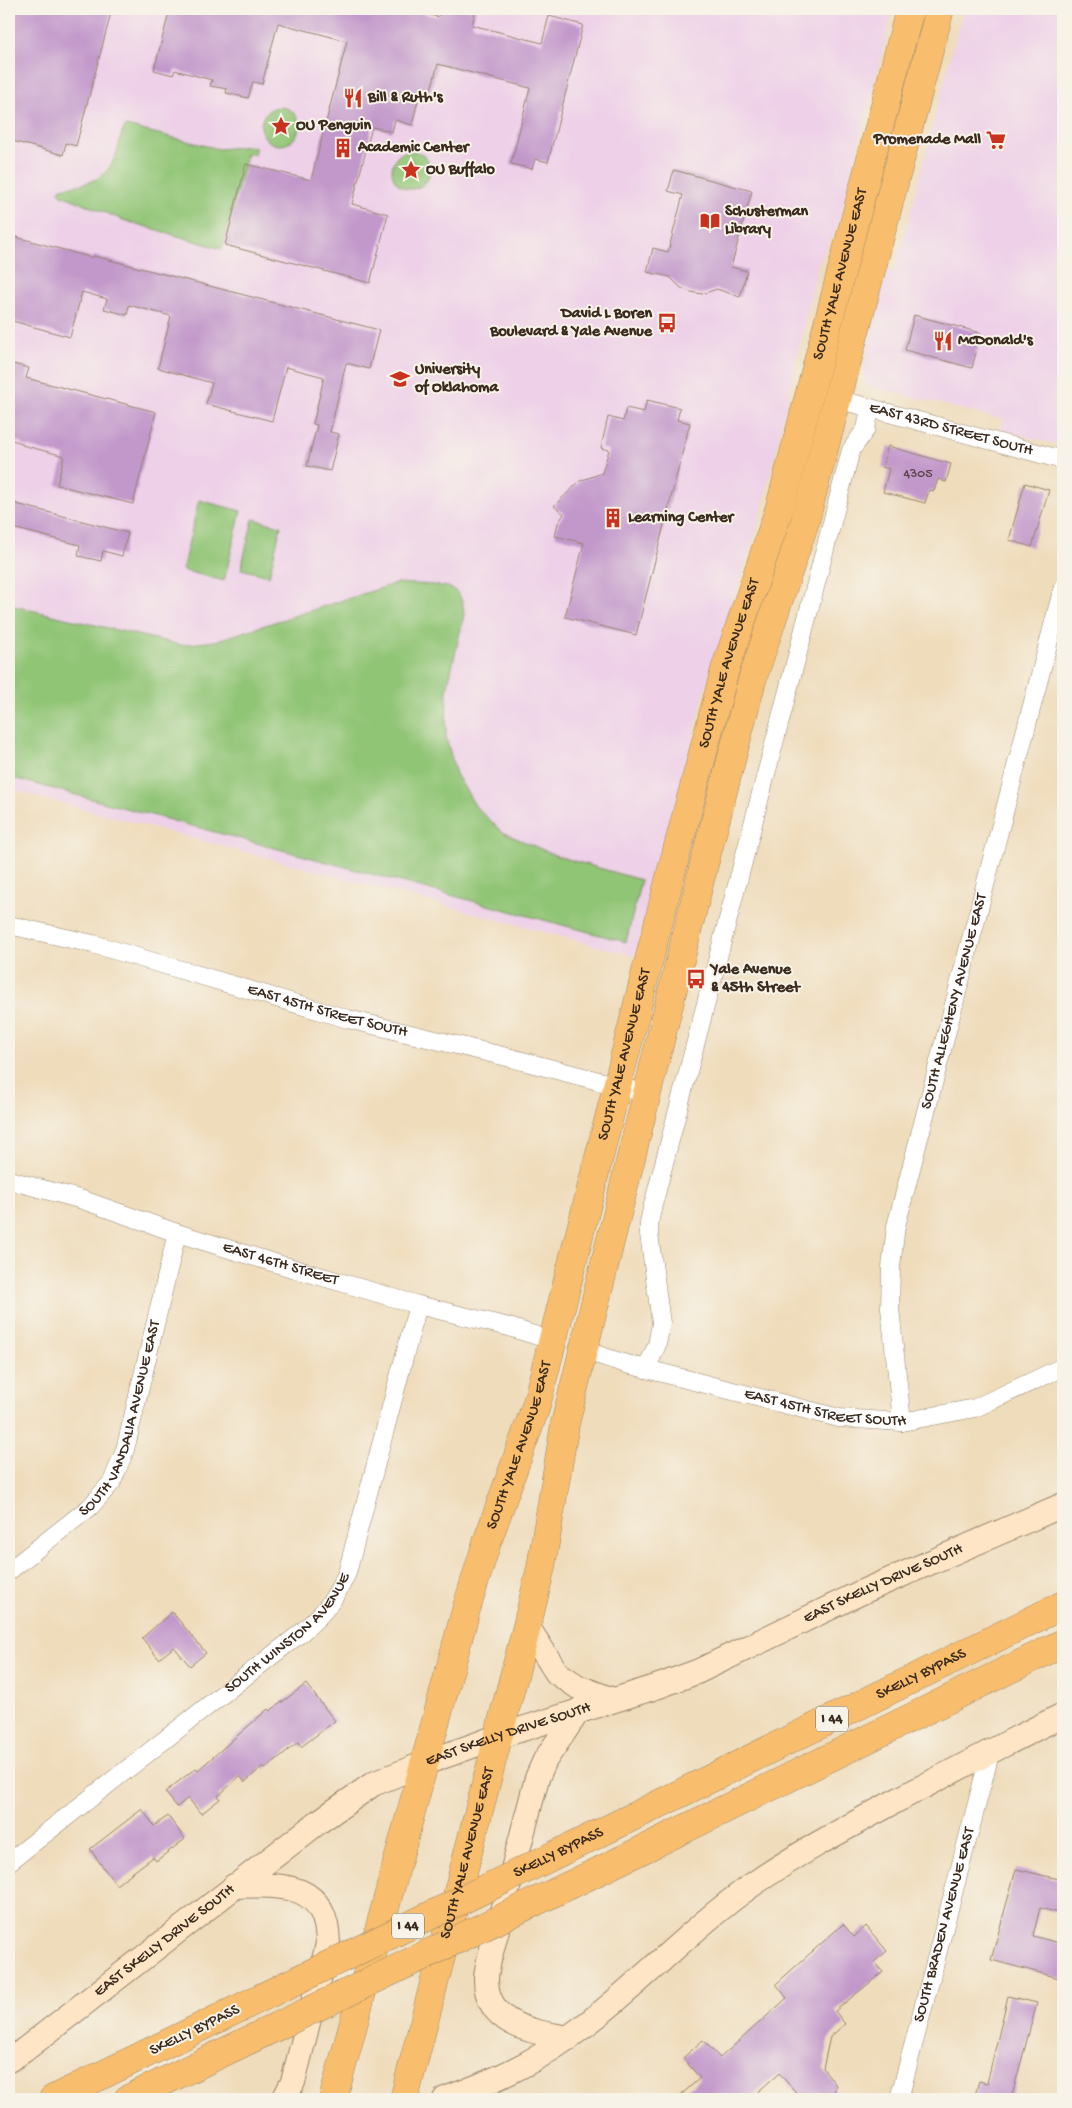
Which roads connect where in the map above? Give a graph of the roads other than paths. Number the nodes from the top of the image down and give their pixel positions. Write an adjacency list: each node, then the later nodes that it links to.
1 (910, 9): 3 (main road, SOUTH YALE AVENUE EAST)
2 (940, 9): 4 (main road, SOUTH YALE AVENUE EAST)
3 (810, 390): 4 (main road); 8 (main road, SOUTH YALE AVENUE EAST)
4 (837, 399): 5 (street, EAST 43RD STREET SOUTH); 9 (main road, SOUTH YALE AVENUE EAST)
5 (870, 409): 6 (street, EAST 43RD STREET SOUTH); 19 (street)
6 (1063, 460)
7 (1063, 587): 20 (street, SOUTH ALLEGHENY AVENUE EAST)
8 (671, 873): 9 (main road); 11 (main road, SOUTH YALE AVENUE EAST)
9 (700, 880): 12 (main road, SOUTH YALE AVENUE EAST)
10 (9, 925): 11 (street, EAST 45TH STREET SOUTH)
11 (618, 1087): 12 (street, EAST 45TH STREET SOUTH); 16 (main road, SOUTH YALE AVENUE EAST)
12 (648, 1094): 17 (main road, SOUTH YALE AVENUE EAST)
13 (9, 1180): 14 (street, EAST 46TH STREET)
14 (177, 1233): 15 (street, EAST 46TH STREET); 22 (street, SOUTH VANDALIA AVENUE EAST)
15 (418, 1305): 16 (street, EAST 46TH STREET); 32 (street, SOUTH WINSTON AVENUE)
16 (553, 1341): 17 (main road); 31 (main road, SOUTH YALE AVENUE EAST)
17 (583, 1350): 19 (street, EAST 45TH STREET SOUTH); 24 (main road, SOUTH YALE AVENUE EAST)
18 (1063, 1366): 20 (street, EAST 45TH STREET SOUTH)
19 (646, 1369): 20 (street, EAST 45TH STREET SOUTH)
20 (902, 1422)
21 (1063, 1504): 26 (main road, EAST SKELLY DRIVE SOUTH)
22 (9, 1571)
23 (1063, 1605): 36 (main road, SKELLY BYPASS / I 44, bridge)
24 (527, 1626): 26 (main road); 29 (main road, SOUTH YALE AVENUE EAST)
25 (1063, 1643): 37 (main road, SKELLY BYPASS / I 44, bridge)
26 (614, 1700): 27 (main road, EAST SKELLY DRIVE SOUTH)
27 (579, 1710): 29 (main road, EAST SKELLY DRIVE SOUTH); 34 (main road)
28 (1063, 1715): 30 (main road)
29 (497, 1737): 31 (main road, EAST SKELLY DRIVE SOUTH); 40 (main road, SOUTH YALE AVENUE EAST)
30 (991, 1750): 34 (main road); 42 (street, SOUTH BRADEN AVENUE EAST)
31 (425, 1763): 33 (main road, EAST SKELLY DRIVE SOUTH); 39 (main road, SOUTH YALE AVENUE EAST)
32 (9, 1862)
33 (234, 1886): 35 (main road, EAST SKELLY DRIVE SOUTH); 38 (main road)
34 (569, 2038): 41 (main road)
35 (9, 2060)
36 (53, 2099)
37 (128, 2099)
38 (284, 2099)
39 (333, 2099)
40 (404, 2099)
41 (445, 2099)
42 (899, 2099)

